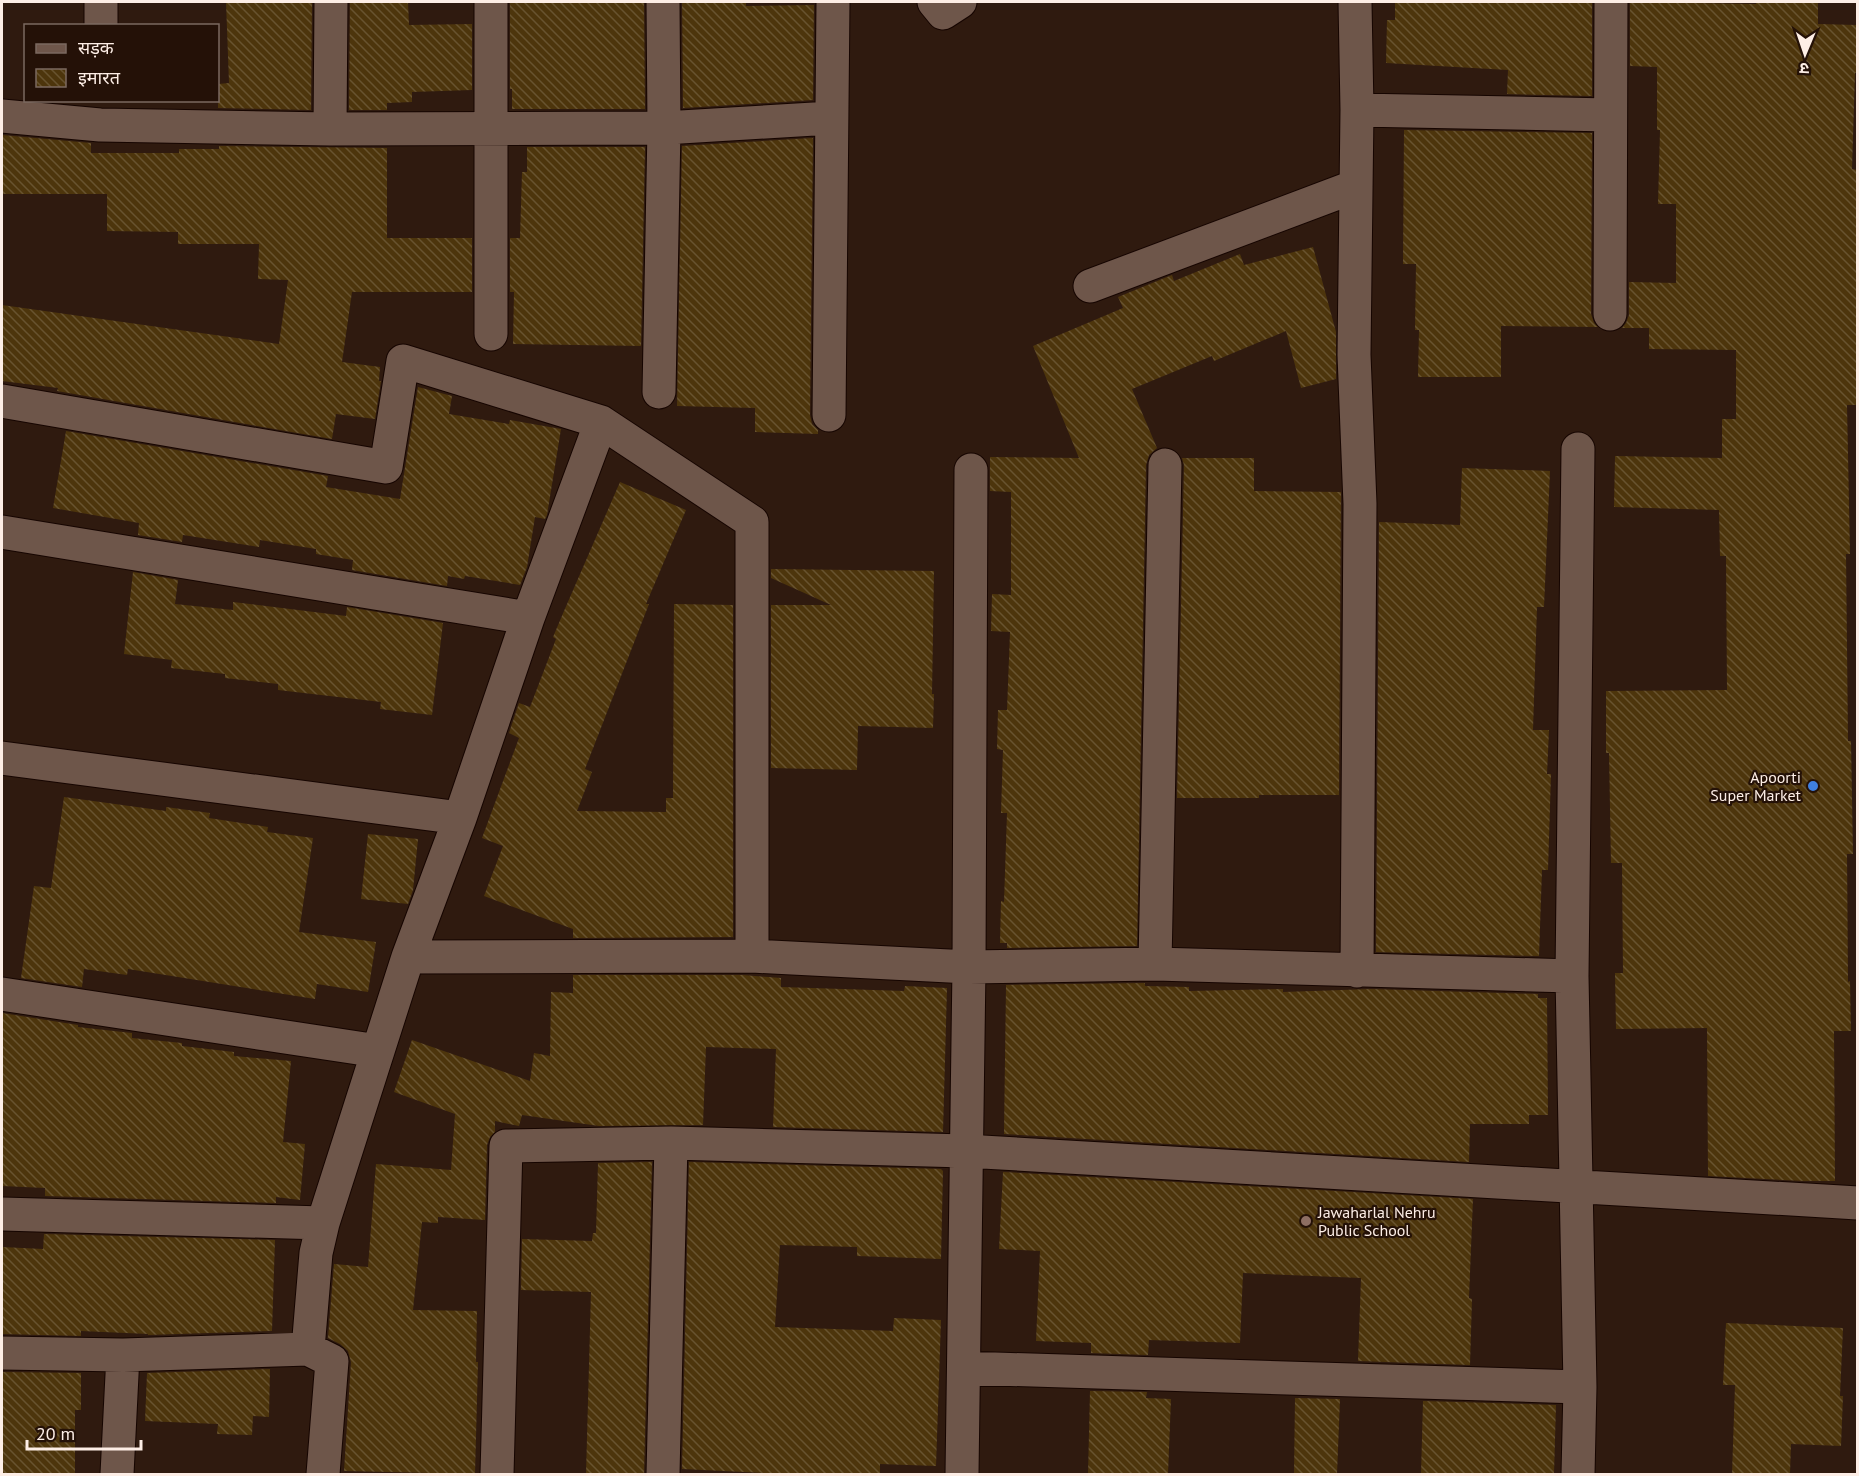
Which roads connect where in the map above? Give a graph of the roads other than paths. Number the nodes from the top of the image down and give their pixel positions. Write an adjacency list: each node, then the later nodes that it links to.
1 (100, 2): 10 (street)
2 (331, 2): 18 (street)
3 (491, 2): 16 (street)
4 (663, 2): 17 (street)
5 (833, 2): 15 (street)
6 (934, 2): 7 (street)
7 (960, 2)
8 (1355, 2): 11 (street)
9 (1611, 2): 13 (street)
10 (100, 24)
11 (1357, 110): 13 (street); 19 (street)
12 (100, 113): 14 (street); 18 (street)
13 (1611, 115): 21 (street)
14 (2, 116)
15 (831, 118): 17 (street); 25 (street)
16 (491, 127): 17 (street); 18 (street); 22 (street)
17 (664, 128): 23 (street)
18 (330, 129)
19 (1356, 186): 20 (street); 38 (street)
20 (1090, 286)
21 (1611, 315)
22 (491, 334)
23 (659, 392)
24 (2, 401): 26 (street)
25 (829, 414)
26 (601, 422): 31 (street); 34 (street)
27 (1578, 449): 39 (street)
28 (1165, 465): 36 (street)
29 (971, 470): 37 (street)
30 (2, 532): 31 (street)
31 (528, 618): 33 (street)
32 (2, 758): 33 (street)
33 (460, 818): 35 (street)
34 (752, 956): 35 (street); 37 (street)
35 (408, 957): 41 (street)
36 (1155, 964): 37 (street); 38 (street)
37 (969, 967): 43 (street)
38 (1358, 971): 39 (street)
39 (1572, 976): 44 (street)
40 (2, 994): 41 (street)
41 (378, 1051): 47 (street)
42 (671, 1143): 43 (street); 55 (street); 56 (street)
43 (965, 1151): 44 (street); 51 (street)
44 (1576, 1187): 45 (street); 52 (street)
45 (1857, 1203)
46 (2, 1214): 47 (street)
47 (323, 1223): 48 (street)
48 (308, 1349): 50 (street); 54 (street)
49 (2, 1353): 50 (street)
50 (123, 1355): 53 (street)
51 (964, 1368): 52 (street); 57 (street)
52 (1580, 1387): 58 (street)
53 (117, 1474)
54 (323, 1474)
55 (497, 1474)
56 (663, 1474)
57 (962, 1474)
58 (1578, 1474)

